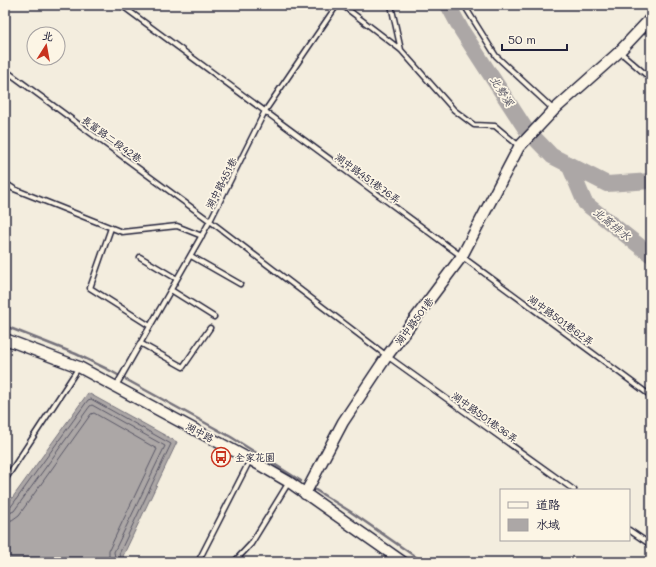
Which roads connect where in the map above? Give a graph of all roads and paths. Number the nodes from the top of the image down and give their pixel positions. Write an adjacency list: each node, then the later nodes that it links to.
1 (121, 5): 12 (lane, 湖中路451巷76弄)
2 (337, 5): 12 (lane, 湖中路451巷)
3 (342, 5): 7 (lane)
4 (391, 5): 7 (lane)
5 (464, 5): 11 (lane)
6 (651, 18): 8 (street, 湖中路501巷)
7 (401, 50): 13 (lane)
8 (619, 52): 10 (lane); 11 (street, 湖中路501巷)
9 (5, 70): 15 (lane, 長富路二段42巷)
10 (651, 79)
11 (554, 110): 13 (street, 湖中路501巷)
12 (265, 111): 15 (lane, 湖中路451巷); 19 (lane, 湖中路451巷76弄)
13 (519, 146): 19 (street, 湖中路501巷)
14 (5, 184): 16 (lane)
15 (210, 221): 17 (lane, 湖中路451巷); 29 (lane, 長富路二段42巷)
16 (111, 228): 17 (lane); 25 (lane)
17 (202, 236): 18 (lane, 湖中路451巷)
18 (191, 256): 21 (lane, 湖中路451巷); 22 (lane)
19 (462, 256): 29 (street, 湖中路501巷); 32 (lane, 湖中路501巷62弄)
20 (140, 257): 21 (lane)
21 (177, 279): 23 (lane, 湖中路451巷)
22 (240, 284)
23 (171, 290): 24 (lane); 25 (lane, 湖中路451巷)
24 (214, 317)
25 (150, 326): 28 (lane, 湖中路451巷)
26 (210, 328): 28 (lane)
27 (5, 339): 30 (street, 湖中路)
28 (140, 343): 31 (lane, 湖中路451巷)
29 (387, 356): 36 (lane, 湖中路501巷36弄); 37 (street, 湖中路501巷)
30 (80, 367): 31 (street, 湖中路); 34 (lane)
31 (116, 386): 33 (street, 湖中路)
32 (651, 396)
33 (250, 460): 35 (street, 湖中路); 40 (lane)
34 (5, 480)
35 (289, 482): 37 (street, 湖中路); 41 (lane)
36 (573, 489)
37 (305, 494): 42 (street, 湖中路)
38 (630, 531): 39 (lane)
39 (651, 545)
40 (198, 562)
41 (234, 562)
42 (403, 562)

